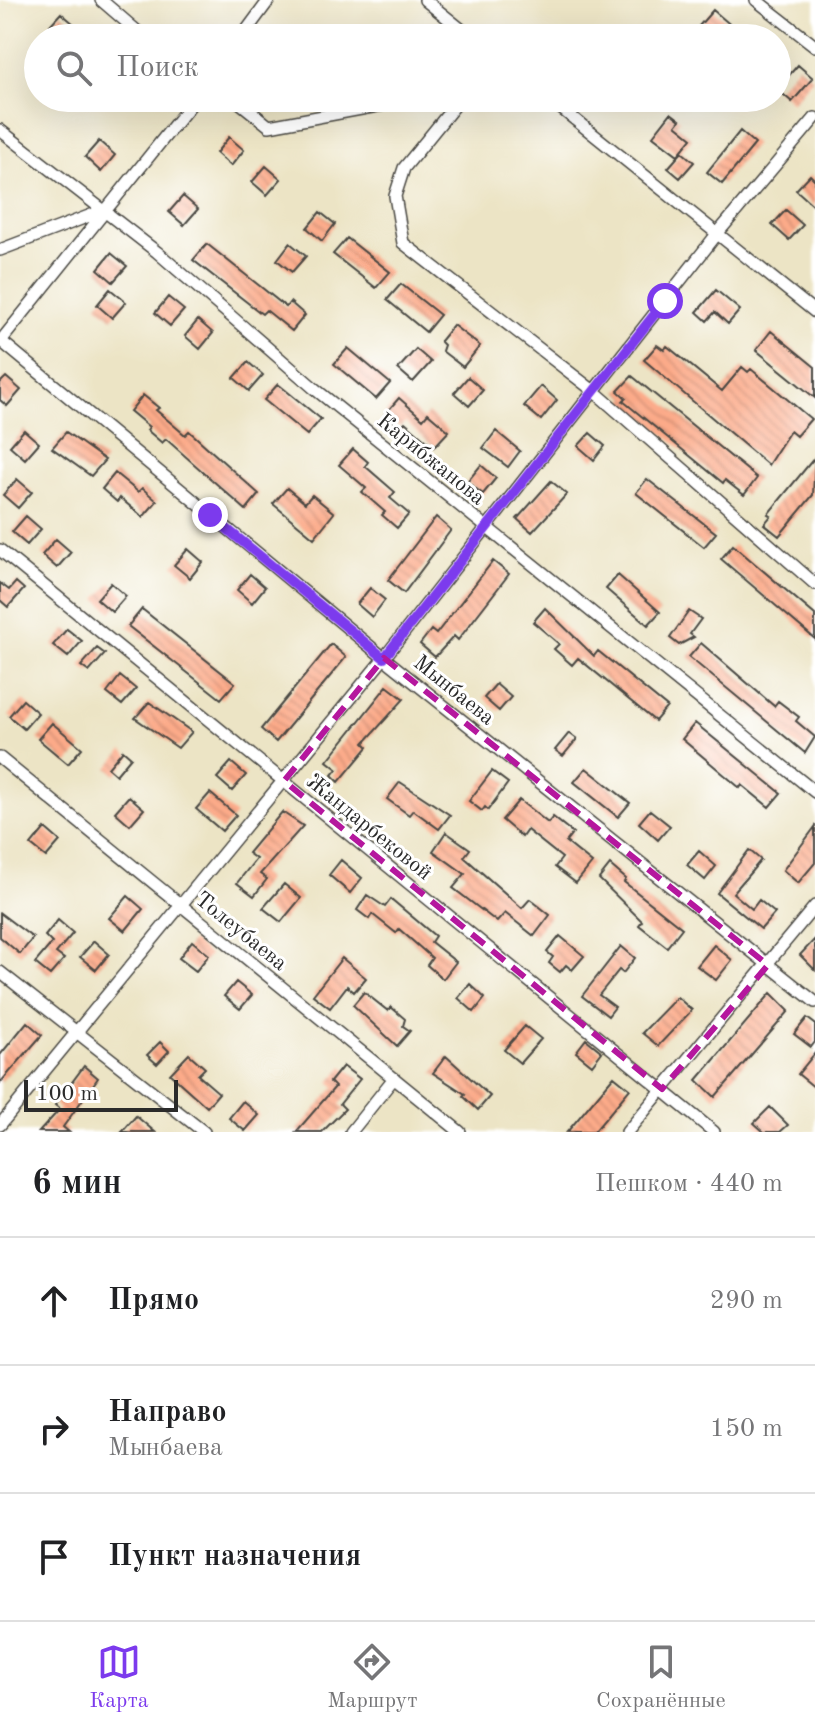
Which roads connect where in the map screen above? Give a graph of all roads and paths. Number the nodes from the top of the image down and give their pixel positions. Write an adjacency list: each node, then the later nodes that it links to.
1 (101, 0): 5 (street)
2 (269, 0): 6 (street)
3 (425, 0): 7 (street)
4 (756, 0): 8 (street)
5 (129, 24)
6 (251, 24)
7 (455, 24)
8 (787, 24)
9 (791, 27): 10 (street)
10 (815, 46)
11 (184, 112): 18 (street)
12 (252, 112): 13 (street)
13 (345, 112)
14 (450, 112): 23 (street)
15 (565, 112): 19 (street)
16 (815, 118): 19 (street)
17 (0, 130): 18 (street, Карибжанова)
18 (102, 211): 20 (street); 22 (street); 24 (street, Карибжанова)
19 (717, 234): 21 (street); 23 (street)
20 (0, 250)
21 (815, 312)
22 (0, 342): 27 (street, Мынбаева)
23 (595, 392): 24 (street); 26 (street)
24 (488, 528): 27 (street); 30 (street, Карибжанова)
25 (0, 550): 29 (street, Жандарбековой)
26 (815, 584)
27 (384, 658): 29 (street); 33 (street, Мынбаева)
28 (0, 758): 31 (street, Толеубаева)
29 (284, 781): 31 (street); 38 (street, Жандарбековой)
30 (815, 792)
31 (180, 906): 36 (street); 37 (street, Толеубаева)
32 (815, 906): 33 (street)
33 (768, 965): 35 (street, Мынбаева); 38 (street)
34 (0, 972): 36 (street)
35 (815, 1002)
36 (76, 1035): 39 (street); 40 (street)
37 (394, 1078): 41 (street); 42 (street, Толеубаева)
38 (662, 1089): 43 (street); 44 (street, Жандарбековой)
39 (0, 1125)
40 (204, 1132)
41 (351, 1132)
42 (460, 1132)
43 (627, 1132)
44 (714, 1132)

